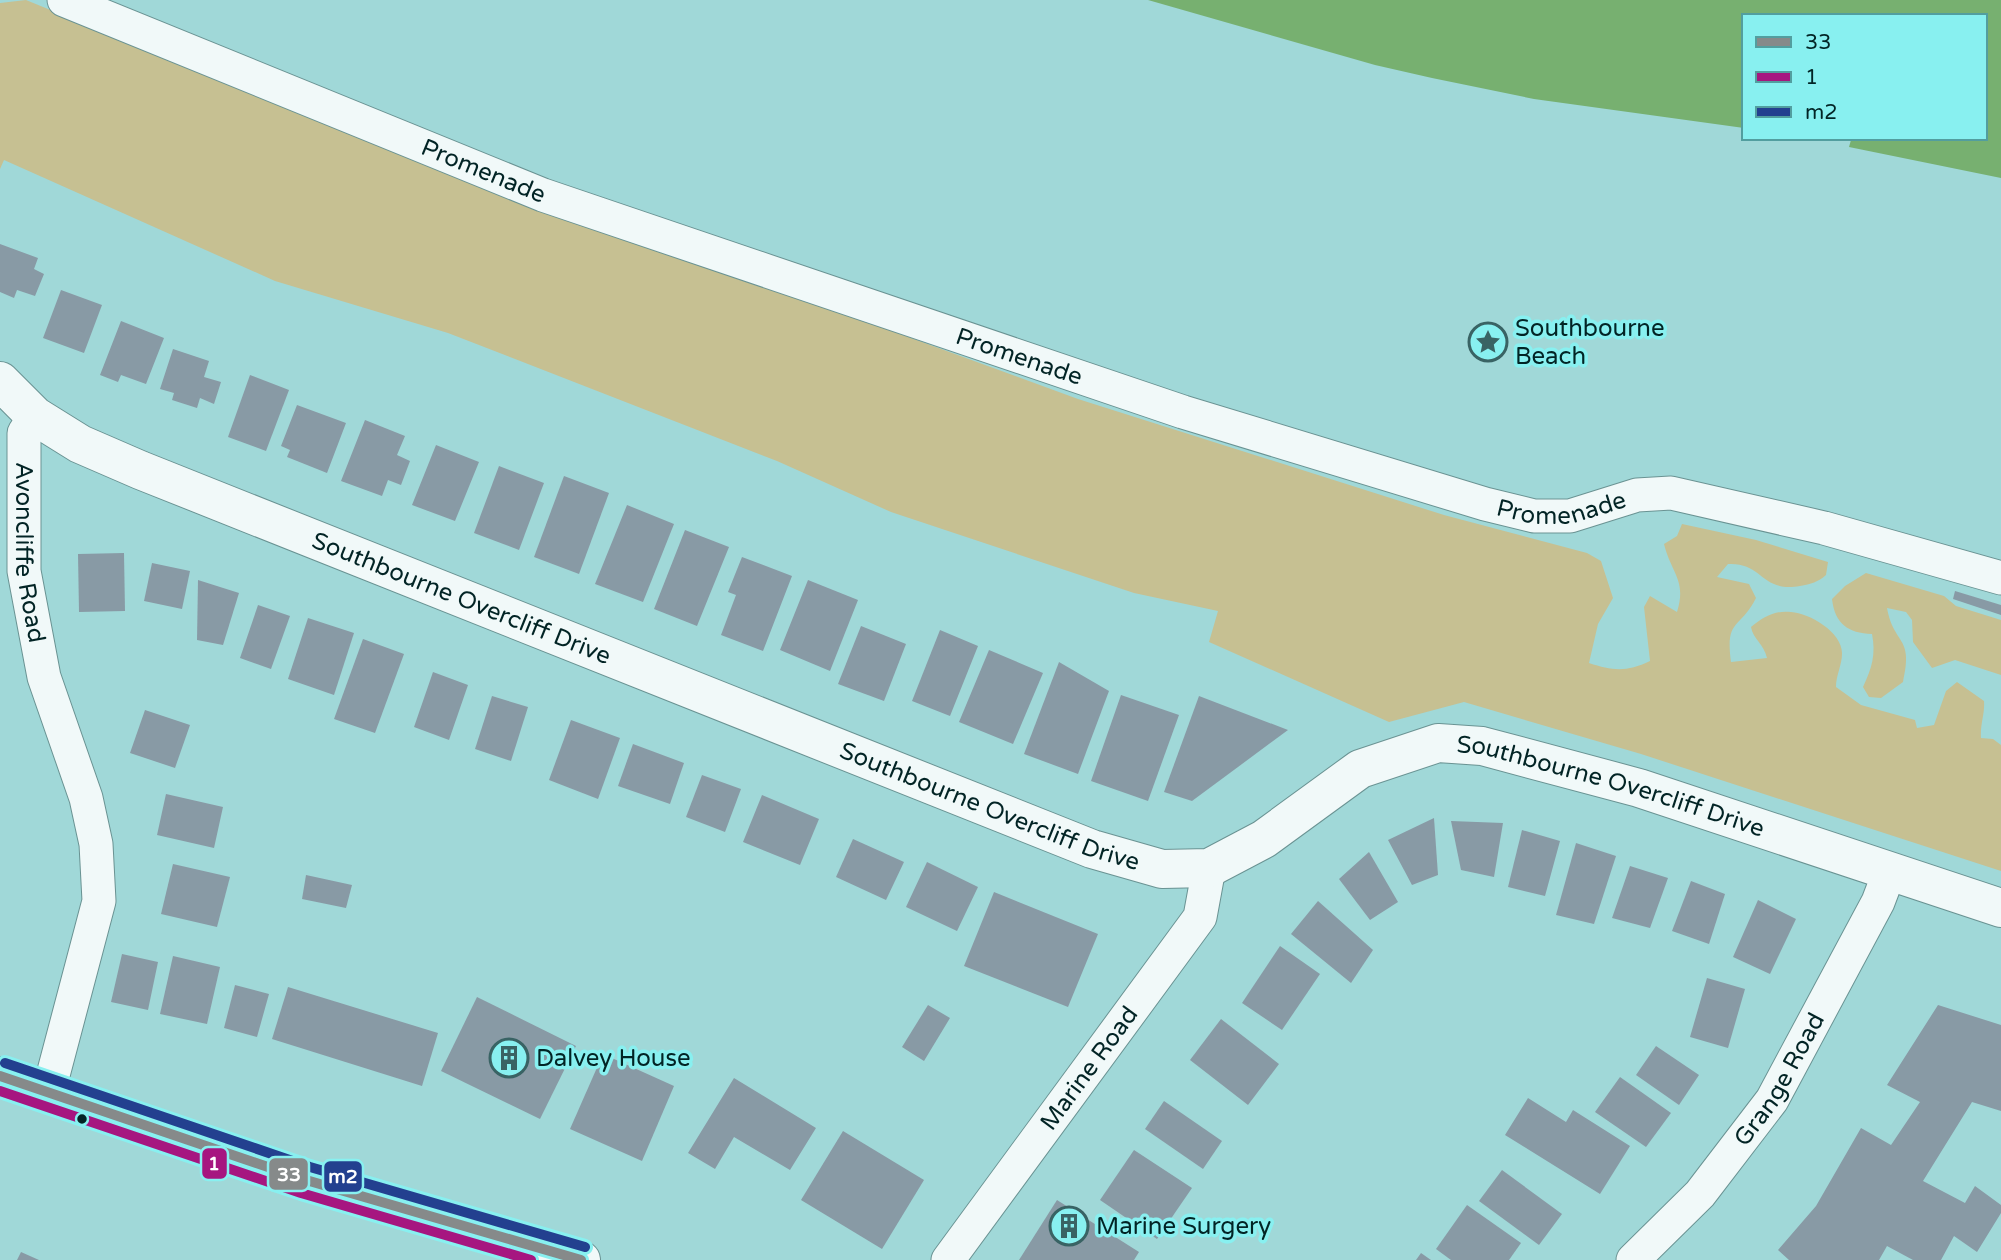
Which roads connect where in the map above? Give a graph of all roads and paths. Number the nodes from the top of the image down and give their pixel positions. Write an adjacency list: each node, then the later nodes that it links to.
1 (64, 0): 4 (street, Promenade)
2 (0, 382): 3 (street, Southbourne Overcliff Drive)
3 (35, 416): 5 (street, Southbourne Overcliff Drive); 9 (street, Avoncliffe Road)
4 (2001, 578)
5 (1209, 868): 6 (street, Southbourne Overcliff Drive); 11 (street, Marine Road)
6 (1889, 873): 7 (street, Southbourne Overcliff Drive); 12 (street, Grange Road)
7 (2001, 908)
8 (0, 1076): 9 (street)
9 (48, 1094): 10 (street)
10 (581, 1260)
11 (948, 1260)
12 (1633, 1260)

